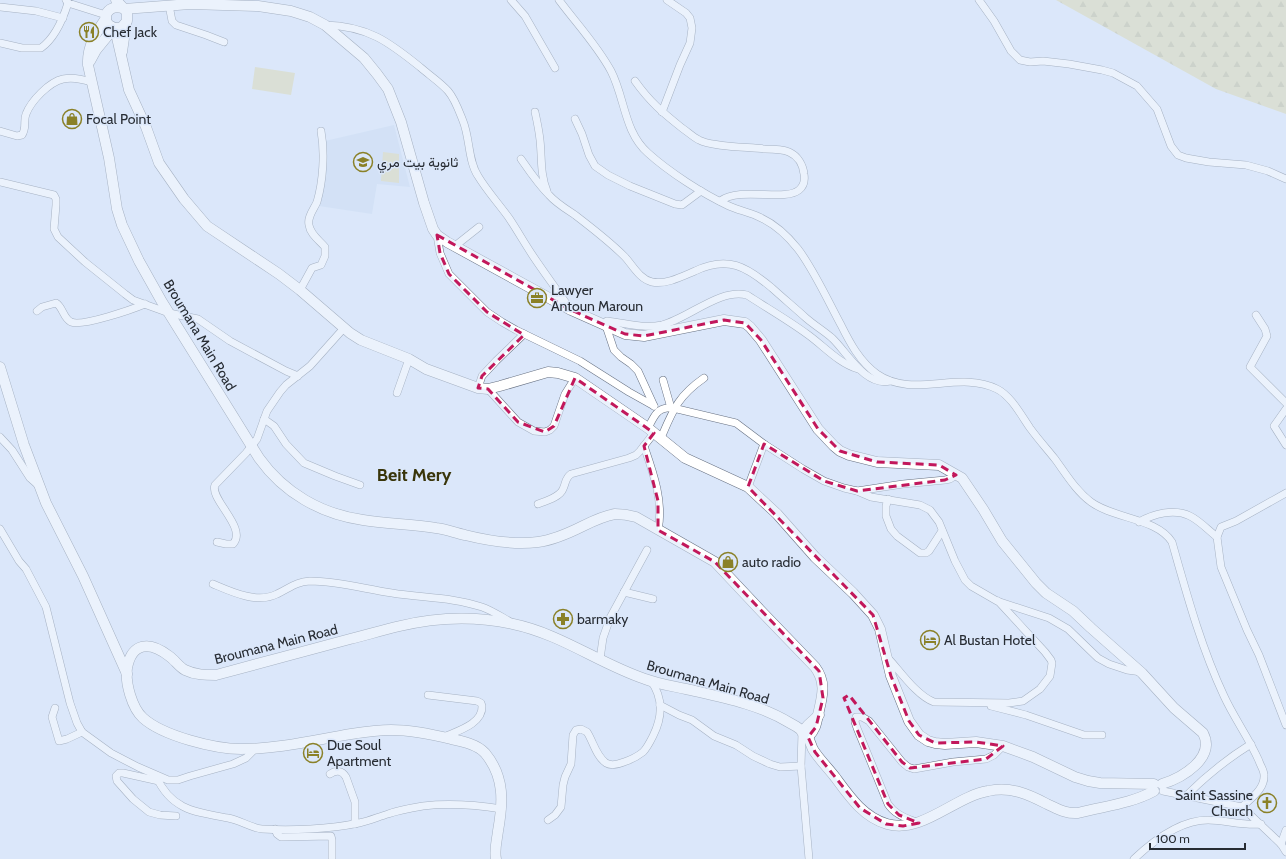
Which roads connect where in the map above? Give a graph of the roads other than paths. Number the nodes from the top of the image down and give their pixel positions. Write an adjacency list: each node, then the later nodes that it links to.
1 (106, 0): 10 (street)
2 (511, 0): 18 (street)
3 (559, 0): 29 (street)
4 (667, 0): 22 (street)
5 (979, 0): 27 (street)
6 (67, 2): 10 (street); 11 (street)
7 (169, 5): 9 (street); 12 (street); 14 (street)
8 (0, 8): 11 (street)
9 (123, 11): 10 (street); 13 (street); 16 (street)
10 (106, 15): 13 (street); 17 (street, Broumana Main Road)
11 (63, 18): 15 (street)
12 (325, 25): 33 (street); 37 (street)
13 (114, 29): 16 (street); 17 (street)
14 (224, 42)
15 (0, 43)
16 (122, 60): 35 (street)
17 (88, 65): 20 (street, Broumana Main Road)
18 (555, 68)
19 (636, 81): 22 (street)
20 (91, 82): 24 (street); 39 (street, Broumana Main Road)
21 (535, 112): 30 (street)
22 (662, 112): 31 (street)
23 (575, 119): 29 (street)
24 (0, 131)
25 (321, 131): 35 (street)
26 (521, 159): 30 (street)
27 (1286, 179)
28 (0, 182): 36 (street)
29 (701, 192): 31 (street)
30 (550, 196): 45 (street)
31 (720, 201): 44 (street)
32 (480, 227): 34 (street)
33 (437, 235): 34 (street); 43 (street)
34 (454, 246): 37 (street)
35 (300, 290): 42 (street)
36 (145, 304): 38 (street); 39 (street)
37 (571, 310): 41 (street)
38 (36, 311)
39 (169, 313): 49 (street); 65 (street, Broumana Main Road)
40 (1256, 315): 56 (street)
41 (606, 326): 48 (street); 57 (street); 67 (street)
42 (344, 328): 46 (street); 49 (street)
43 (524, 334): 54 (street); 57 (street)
44 (855, 350): 45 (street); 53 (street)
45 (847, 355): 48 (street)
46 (408, 359): 54 (street); 55 (street)
47 (0, 367): 69 (street)
48 (859, 370): 53 (street)
49 (298, 376): 60 (street)
50 (575, 378): 54 (street); 54 (street); 61 (street)
51 (704, 378): 58 (street)
52 (663, 380): 58 (street)
53 (890, 381): 75 (street)
54 (483, 388)
55 (397, 393)
56 (1286, 403)
57 (657, 408): 58 (street); 61 (street)
58 (672, 408): 61 (street); 63 (street)
59 (1286, 410): 64 (street)
60 (264, 419): 65 (street); 68 (street)
61 (654, 433): 66 (street); 70 (street)
62 (0, 438): 69 (street)
63 (764, 444): 70 (street); 71 (street)
64 (1286, 445)
65 (252, 446): 77 (street, Broumana Main Road); 80 (street)
66 (644, 446): 74 (street); 77 (street)
67 (956, 475): 71 (street); 89 (street)
68 (360, 484)
69 (40, 486): 90 (street)
70 (748, 488): 87 (street)
71 (857, 491): 73 (street)
72 (1286, 493): 79 (street)
73 (888, 500): 78 (street); 78 (street)
74 (538, 504)
75 (1139, 522): 79 (street); 101 (street)
76 (0, 529): 97 (street)
77 (658, 530): 99 (street, Broumana Main Road)
78 (942, 531): 85 (street)
79 (1217, 537): 96 (street)
80 (217, 542)
81 (647, 550): 83 (street)
82 (213, 584): 86 (street)
83 (624, 592): 84 (street); 88 (street)
84 (653, 599)
85 (997, 601): 89 (street); 93 (street)
86 (514, 624): 88 (street, Broumana Main Road); 90 (street, Broumana Main Road)
87 (885, 654): 93 (street); 102 (street)
88 (600, 659): 91 (street, Broumana Main Road)
89 (1142, 672): 107 (street)
90 (127, 674): 103 (street, Broumana Main Road)
91 (651, 681): 94 (street); 99 (street, Broumana Main Road)
92 (428, 695): 100 (street)
93 (978, 703): 98 (street)
94 (660, 705): 104 (street); 112 (street)
95 (55, 708): 97 (street)
96 (1286, 725)
97 (82, 732): 106 (street)
98 (1102, 735)
99 (804, 736): 104 (street); 113 (street)
100 (444, 737): 103 (street, Broumana Main Road); 110 (street, Broumana Main Road)
101 (1251, 744): 108 (street); 109 (street)
102 (1003, 746): 107 (street); 113 (street)
103 (254, 748): 106 (street)
104 (801, 766): 122 (street)
105 (330, 774): 114 (street)
106 (158, 778): 111 (street); 116 (street)
107 (1158, 788): 108 (street); 113 (street)
108 (1188, 795): 109 (street)
109 (1242, 807): 115 (street)
110 (502, 809): 114 (street); 121 (street, Broumana Main Road)
111 (176, 816)
112 (548, 820)
113 (919, 823)
114 (355, 824): 116 (street)
115 (1260, 824): 118 (street); 123 (street)
116 (275, 829): 120 (street)
117 (1286, 830): 118 (street)
118 (1281, 844): 119 (street)
119 (1286, 852)
120 (332, 858)
121 (496, 859)
122 (809, 859)
123 (1134, 859)

